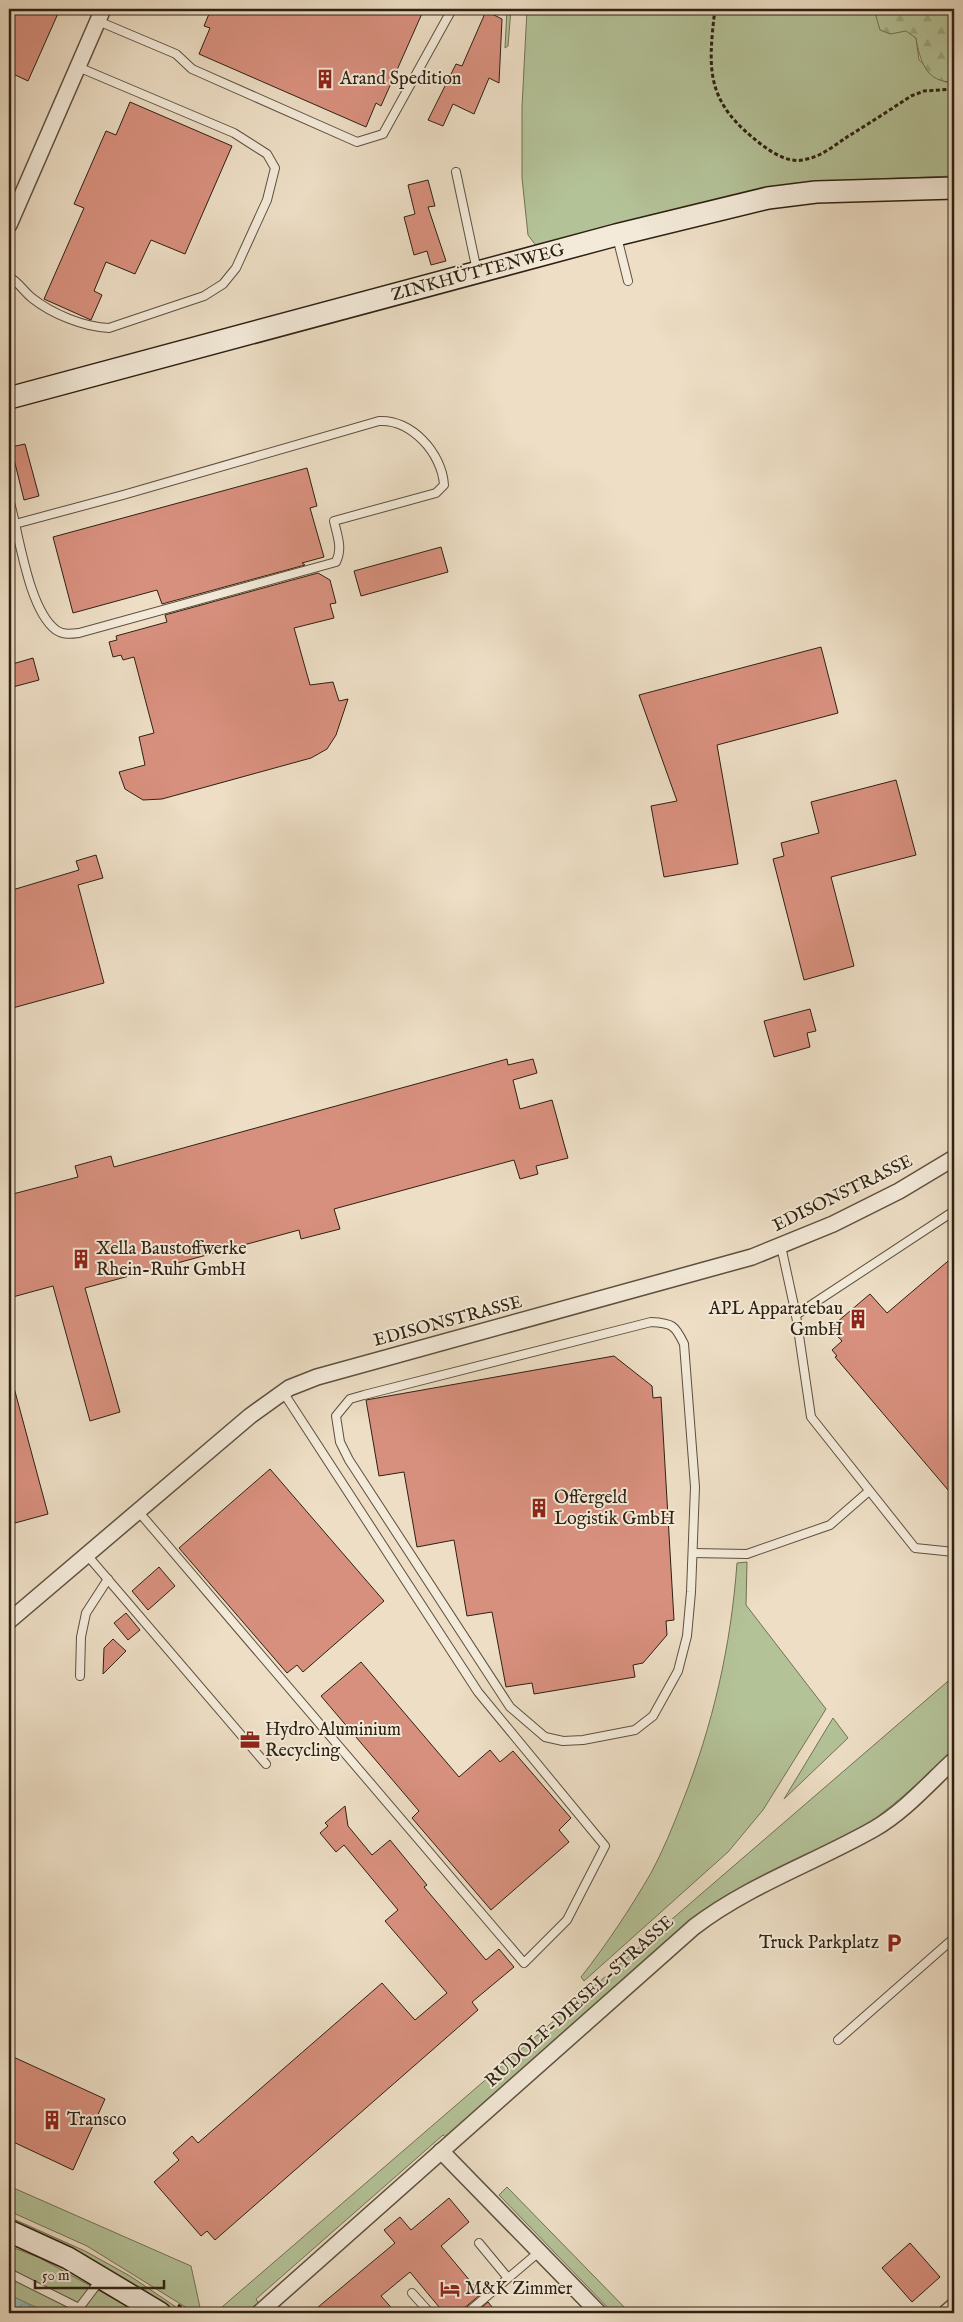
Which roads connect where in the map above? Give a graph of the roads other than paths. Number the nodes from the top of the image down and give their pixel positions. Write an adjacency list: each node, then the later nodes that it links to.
1 (451, 11): 2 (lane)
2 (101, 15): 3 (street)
3 (78, 67): 6 (street); 9 (lane)
4 (456, 172): 8 (lane)
5 (954, 188): 7 (street, ZINKHÜTTENWEG)
6 (9, 224)
7 (616, 235): 8 (street, ZINKHÜTTENWEG); 10 (lane)
8 (477, 273): 11 (street, ZINKHÜTTENWEG)
9 (9, 277)
10 (628, 281)
11 (9, 398)
12 (9, 499): 13 (lane)
13 (16, 524): 13 (lane)
14 (954, 1158): 16 (street, EDISONSTRASSE)
15 (954, 1211): 17 (lane)
16 (781, 1246): 17 (lane); 18 (street, EDISONSTRASSE)
17 (796, 1315): 19 (lane)
18 (283, 1392): 20 (street, EDISONSTRASSE); 20 (lane)
19 (869, 1490): 21 (lane); 22 (lane)
20 (138, 1511): 23 (street, EDISONSTRASSE)
21 (954, 1552)
22 (693, 1553): 22 (lane)
23 (87, 1555): 24 (lane); 25 (street, EDISONSTRASSE)
24 (108, 1578): 26 (lane); 28 (lane)
25 (11, 1615)
26 (80, 1676)
27 (954, 1760): 31 (street, RUDOLF-DIESEL-STRASSE)
28 (266, 1764)
29 (954, 1938): 30 (lane)
30 (838, 2040)
31 (441, 2151): 34 (street); 42 (street, RUDOLF-DIESEL-STRASSE)
32 (9, 2231): 36 (street)
33 (479, 2243): 37 (lane)
34 (539, 2252): 37 (lane); 45 (street)
35 (9, 2273): 40 (lane)
36 (102, 2277): 40 (lane); 41 (street)
37 (508, 2278): 44 (lane)
38 (412, 2293): 43 (lane)
39 (954, 2306): 46 (street)
40 (78, 2311)
41 (160, 2313)
42 (259, 2313)
43 (430, 2313)
44 (467, 2313)
45 (599, 2313)
46 (946, 2313)

